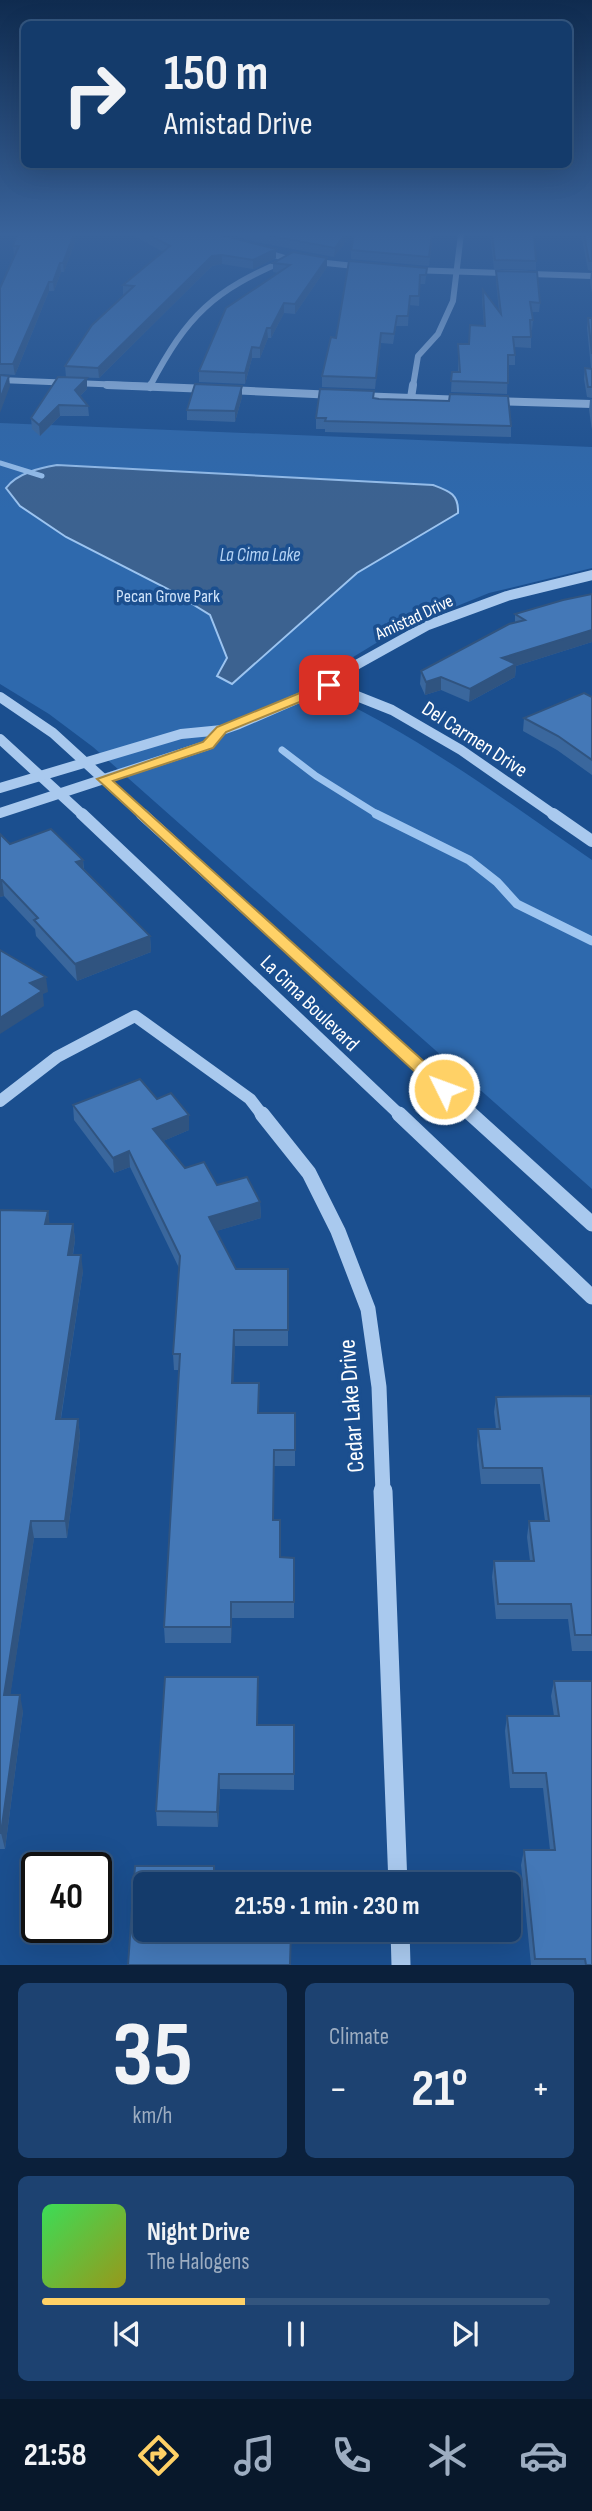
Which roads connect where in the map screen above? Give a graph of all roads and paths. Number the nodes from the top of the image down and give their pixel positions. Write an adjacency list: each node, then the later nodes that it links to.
1 (184, 326): 4 (street)
2 (442, 326): 5 (street)
3 (0, 380): 4 (street)
4 (150, 387): 5 (street)
5 (411, 398): 6 (street)
6 (592, 404)
7 (592, 575): 8 (street, Amistad Drive)
8 (329, 685): 10 (street, Amistad Drive); 18 (street, Del Carmen Drive)
9 (0, 697): 12 (street, La Cima Boulevard)
10 (222, 730): 12 (street, Amistad Drive); 14 (street, Amistad Drive)
11 (0, 739): 13 (street, La Cima Boulevard)
12 (86, 762): 13 (street, Amistad Drive); 14 (street, La Cima Boulevard)
13 (42, 776): 15 (street, Amistad Drive); 16 (street, La Cima Boulevard)
14 (104, 779): 16 (street, Amistad Drive); 20 (street, La Cima Boulevard)
15 (0, 788)
16 (61, 793): 17 (street, Amistad Drive); 21 (street, La Cima Boulevard)
17 (0, 814)
18 (592, 841)
19 (0, 1101): 22 (street, Cedar Lake Drive)
20 (592, 1224)
21 (592, 1297)
22 (398, 1872)
23 (400, 1942): 24 (street)
24 (401, 1965)

